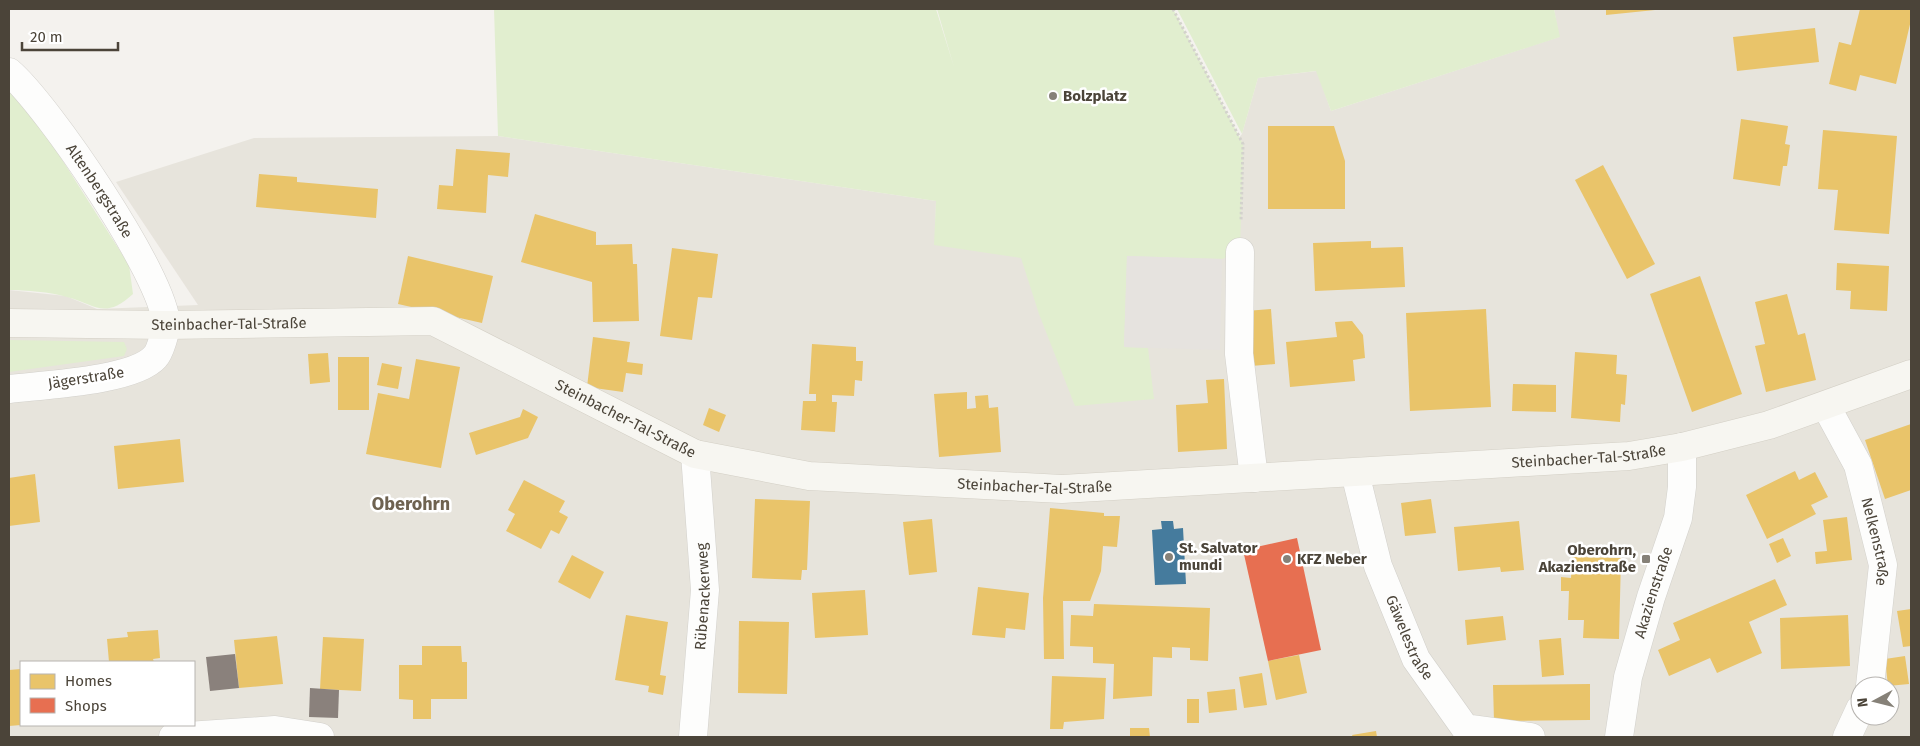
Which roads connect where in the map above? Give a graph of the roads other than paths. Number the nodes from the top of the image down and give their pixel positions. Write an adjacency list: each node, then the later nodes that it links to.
1 (9, 72): 4 (street, Altenbergstraße)
2 (1240, 252): 11 (street)
3 (9, 323): 4 (main road, Steinbacher-Tal-Straße)
4 (166, 325): 6 (street, Jägerstraße); 9 (main road, Steinbacher-Tal-Straße)
5 (1911, 374): 7 (main road, Steinbacher-Tal-Straße)
6 (9, 389)
7 (1826, 406): 8 (main road, Steinbacher-Tal-Straße); 12 (street, Nelkenstraße)
8 (1682, 447): 10 (main road, Steinbacher-Tal-Straße); 17 (street, Akazienstraße)
9 (695, 454): 11 (main road, Steinbacher-Tal-Straße); 15 (street, Rübenackerweg)
10 (1355, 473): 11 (main road, Steinbacher-Tal-Straße); 16 (street, Gäwelestraße)
11 (1254, 478)
12 (1871, 676)
13 (173, 737): 14 (street)
14 (320, 737)
15 (693, 737)
16 (1531, 737)
17 (1619, 737)

